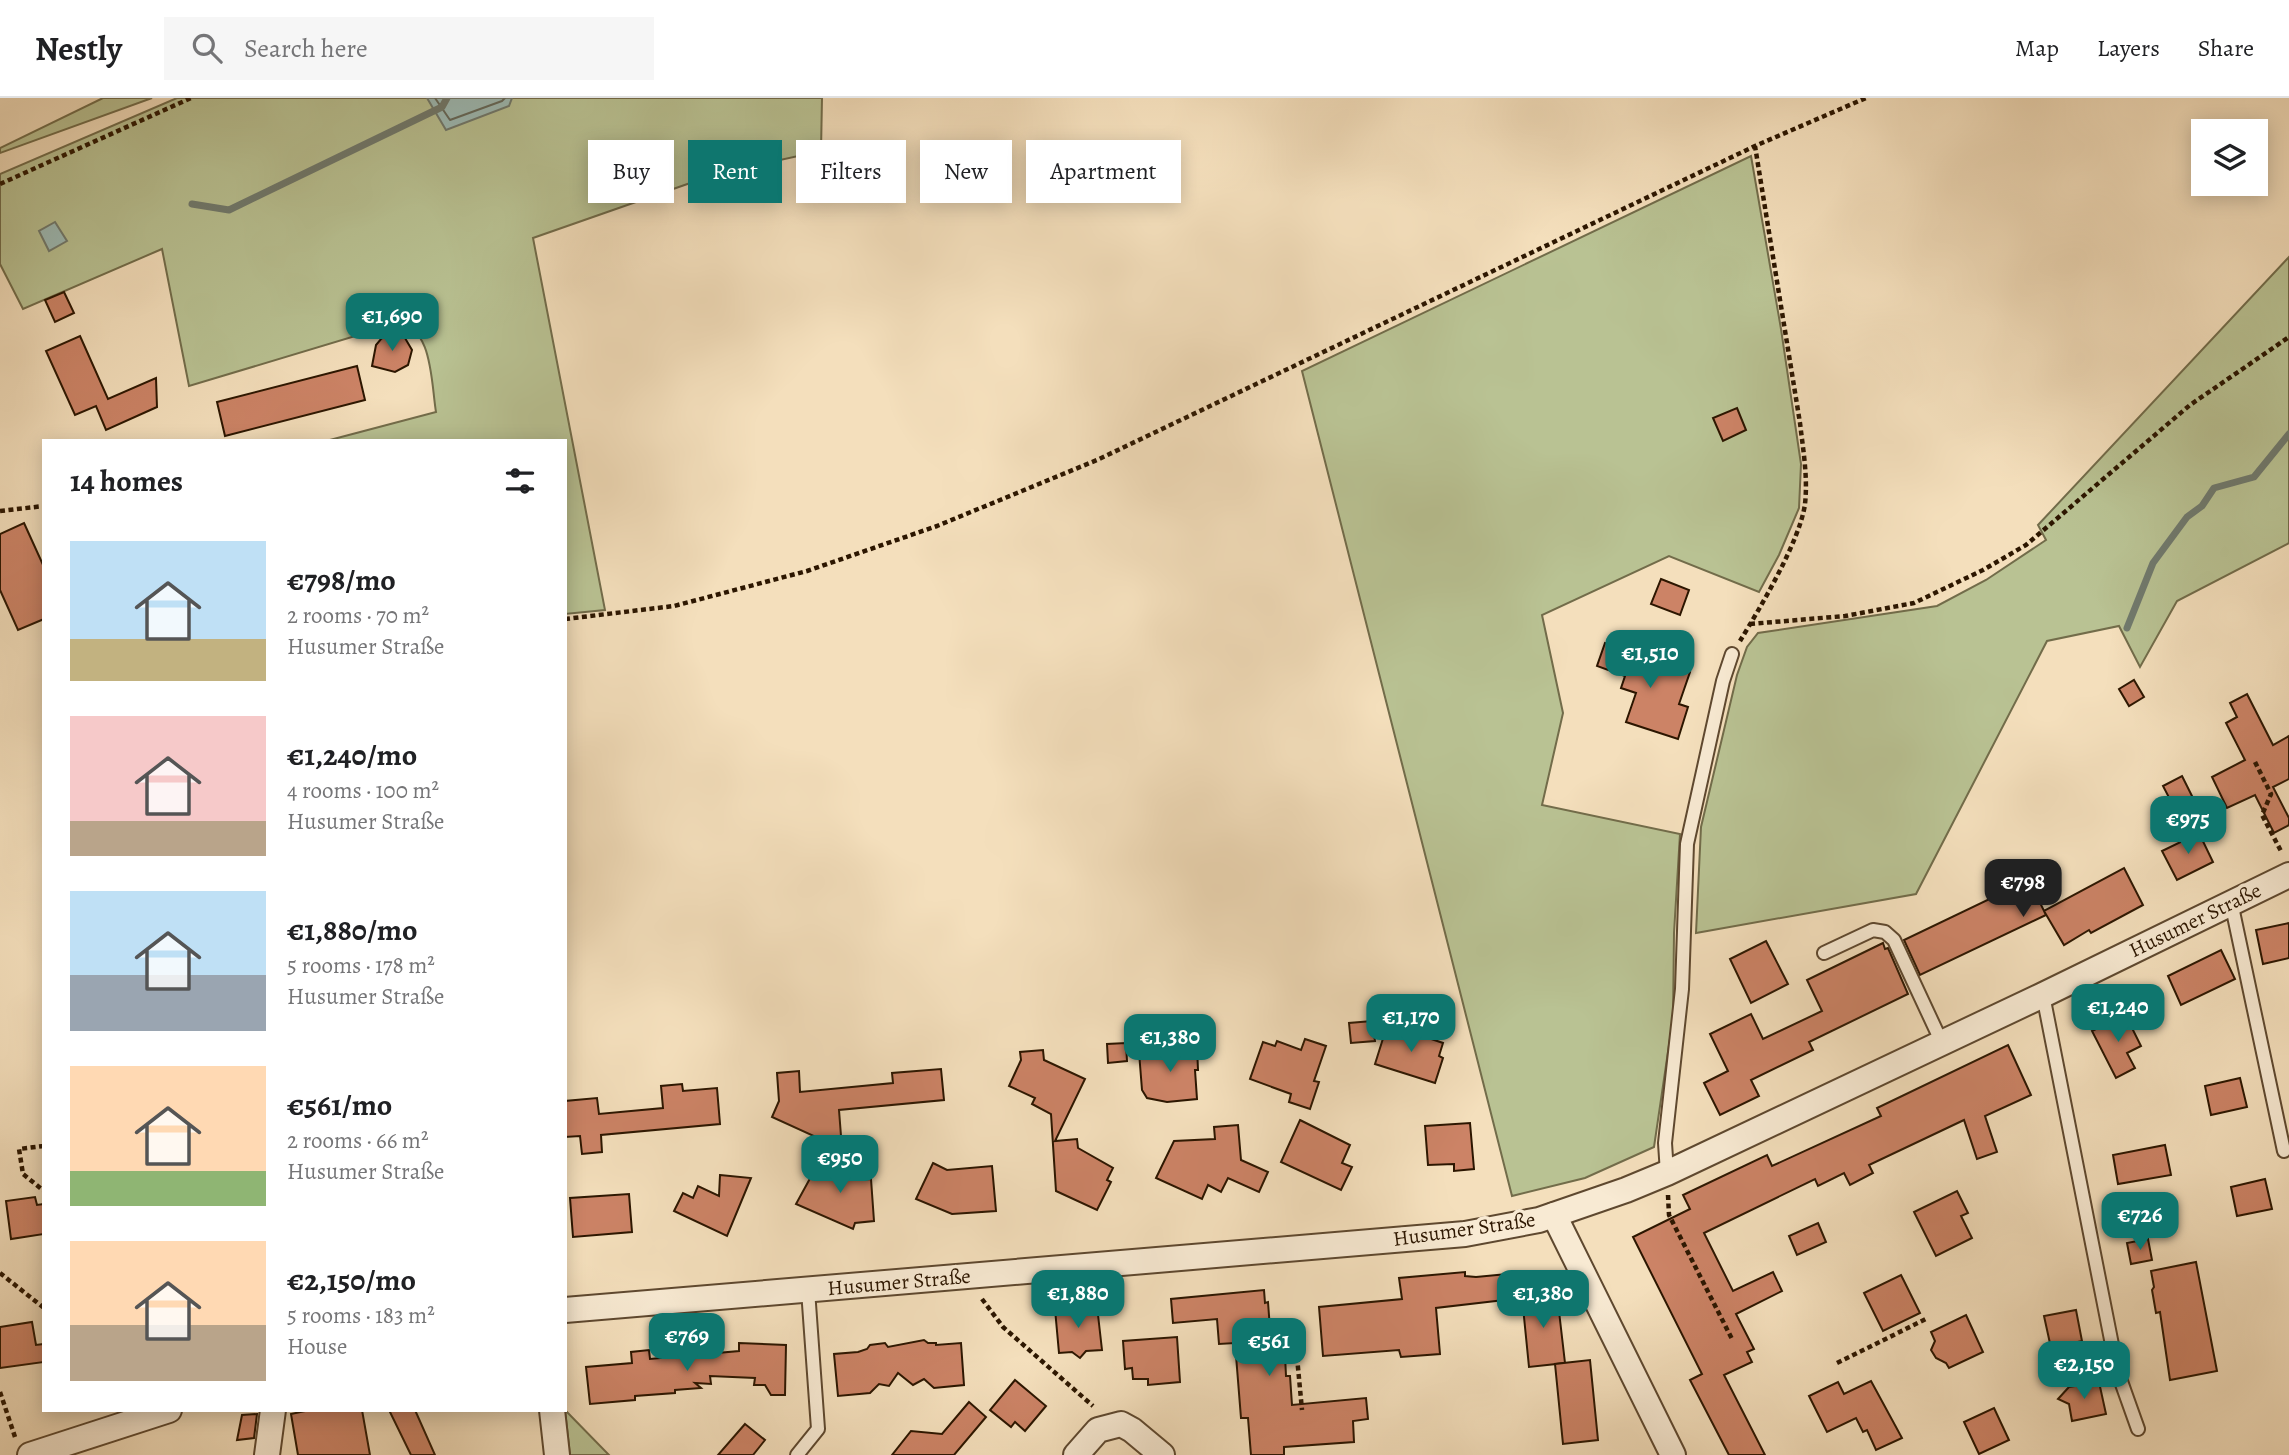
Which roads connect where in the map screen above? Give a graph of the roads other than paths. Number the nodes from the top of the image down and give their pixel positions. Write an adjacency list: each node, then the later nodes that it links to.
1 (1732, 654): 8 (lane)
2 (2286, 865): 3 (street, Husumer Straße)
3 (2231, 902): 5 (street, Husumer Straße); 7 (lane)
4 (1824, 953): 6 (lane)
5 (2043, 995): 6 (street, Husumer Straße); 15 (lane)
6 (1942, 1043): 8 (street, Husumer Straße)
7 (2284, 1151)
8 (1667, 1173): 9 (street, Husumer Straße)
9 (1554, 1215): 10 (street, Husumer Straße); 22 (street)
10 (808, 1290): 11 (street, Husumer Straße); 19 (lane)
11 (567, 1311)
12 (162, 1412): 16 (street)
13 (273, 1412): 17 (street)
14 (552, 1412): 18 (street)
15 (2138, 1429)
16 (23, 1449)
17 (267, 1455)
18 (557, 1455)
19 (797, 1455)
20 (1076, 1455): 21 (street)
21 (1162, 1455)
22 (1673, 1455)

